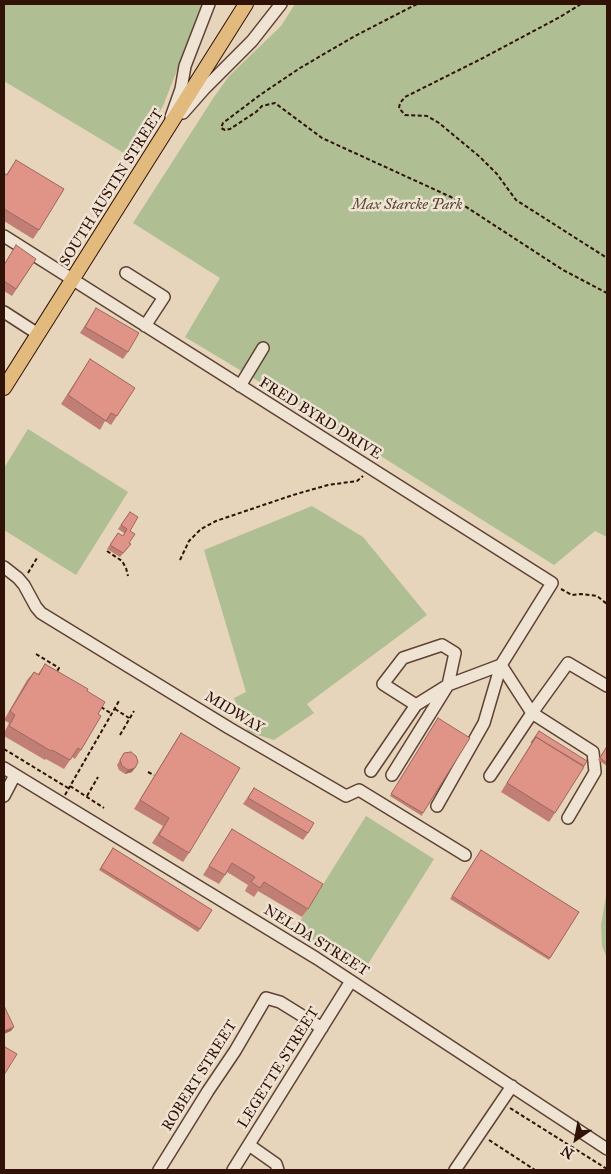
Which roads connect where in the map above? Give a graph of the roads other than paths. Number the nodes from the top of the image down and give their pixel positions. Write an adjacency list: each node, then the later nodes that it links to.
1 (209, 4): 4 (street)
2 (281, 4): 4 (street)
3 (242, 5): 4 (main road, SOUTH AUSTIN STREET)
4 (166, 133): 7 (main road, SOUTH AUSTIN STREET)
5 (4, 236): 7 (street, FRED BYRD DRIVE)
6 (126, 273): 9 (street)
7 (73, 280): 9 (street, FRED BYRD DRIVE); 10 (main road, SOUTH AUSTIN STREET)
8 (4, 312): 10 (street)
9 (145, 326): 12 (street, FRED BYRD DRIVE)
10 (38, 334): 13 (main road, SOUTH AUSTIN STREET)
11 (264, 348): 12 (street)
12 (240, 386): 15 (street, FRED BYRD DRIVE)
13 (4, 388)
14 (4, 567): 28 (street, MIDWAY)
15 (501, 665): 16 (street); 19 (street); 26 (street)
16 (448, 685): 18 (street); 18 (street); 23 (street)
17 (607, 686): 19 (street)
18 (416, 705): 21 (street)
19 (532, 712): 24 (street); 27 (street)
20 (4, 768): 22 (street, NELDA STREET)
21 (372, 771)
22 (15, 775): 25 (street); 29 (street, NELDA STREET)
23 (392, 775)
24 (490, 776)
25 (4, 796)
26 (437, 806)
27 (568, 818)
28 (465, 855)
29 (351, 981): 30 (street, LEGETTE STREET); 31 (street, NELDA STREET)
30 (322, 1028): 32 (street, LEGETTE STREET); 35 (street, ROBERT STREET)
31 (512, 1086): 33 (street, NELDA STREET); 37 (street)
32 (249, 1145): 34 (street, LEGETTE STREET); 36 (street)
33 (607, 1149)
34 (237, 1169)
35 (158, 1170)
36 (278, 1170)
37 (455, 1170)

